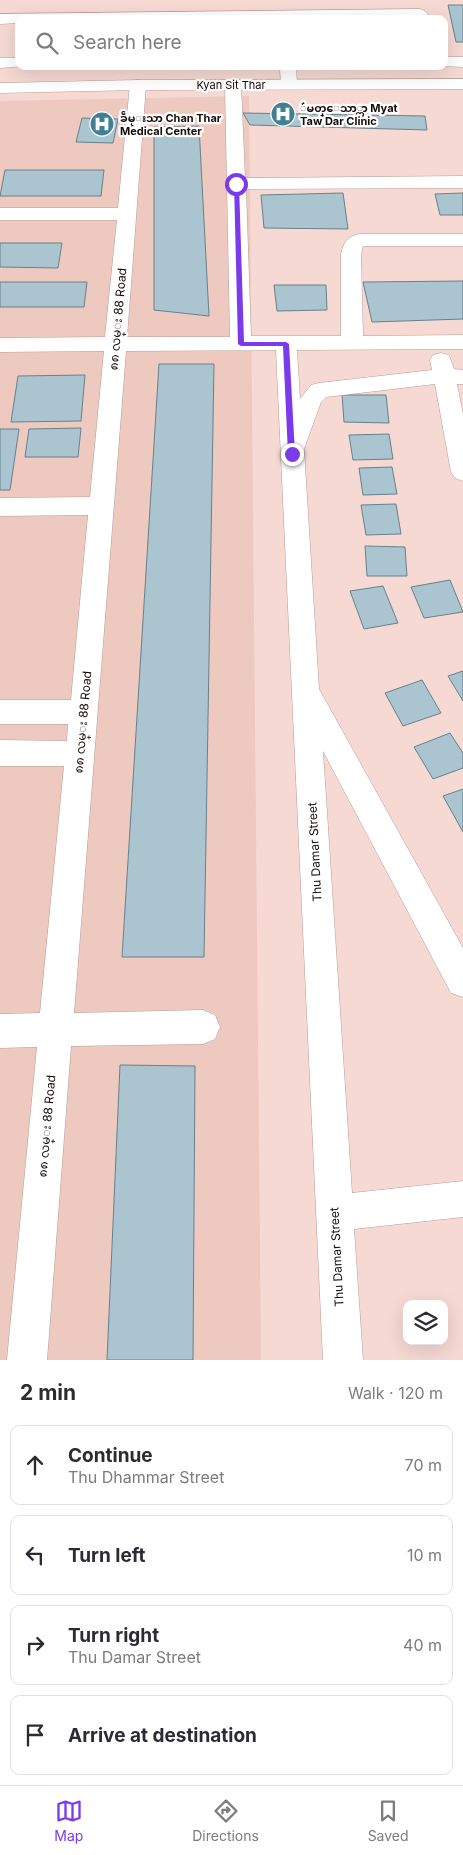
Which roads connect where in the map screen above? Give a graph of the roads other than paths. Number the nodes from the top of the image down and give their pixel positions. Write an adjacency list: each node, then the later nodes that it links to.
1 (420, 11): 2 (street)
2 (285, 12): 3 (street)
3 (163, 15)
4 (0, 19): 5 (street)
5 (15, 19)
6 (448, 62): 7 (street)
7 (463, 62)
8 (0, 63): 9 (street)
9 (15, 63)
10 (288, 70): 12 (street)
11 (434, 70): 13 (street)
12 (289, 84): 13 (street, Kyan Sit Thar); 16 (street, Kyan Sit Thar)
13 (438, 84): 14 (street, Kyan Sit Thar)
14 (463, 84)
15 (138, 85): 16 (street, Kyan Sit Thar); 17 (street, Kyan Sit Thar); 21 (street, ၈၈ လမ္း 88 Road)
16 (233, 85): 19 (street)
17 (0, 88)
18 (463, 182): 19 (street)
19 (236, 184): 26 (street)
20 (0, 214): 21 (street)
21 (127, 214): 29 (street, ၈၈ လမ္း 88 Road)
22 (463, 240): 25 (street)
23 (437, 342): 24 (street); 25 (street); 30 (street)
24 (463, 342)
25 (352, 343): 27 (street)
26 (241, 344): 27 (street); 29 (street)
27 (286, 344): 31 (street, Thu Damar Street)
28 (0, 345): 29 (street)
29 (116, 346): 33 (street, ၈၈ လမ္း 88 Road)
30 (454, 376): 31 (street); 32 (street)
31 (292, 454): 35 (street, Thu Damar Street)
32 (463, 472)
33 (102, 506): 34 (street); 37 (street, ၈၈ လမ္း 88 Road)
34 (0, 507)
35 (306, 691): 40 (street); 45 (street, Thu Damar Street)
36 (0, 712): 37 (street)
37 (84, 712): 39 (street, ၈၈ လမ္း 88 Road)
38 (0, 753): 39 (street)
39 (80, 754): 42 (street, ၈၈ လမ္း 88 Road)
40 (463, 981)
41 (203, 1027): 42 (street)
42 (56, 1030): 43 (street); 46 (street, ၈၈ လမ္း 88 Road)
43 (0, 1031)
44 (463, 1199): 45 (street)
45 (334, 1214): 47 (street, Thu Damar Street)
46 (27, 1360)
47 (343, 1360)

